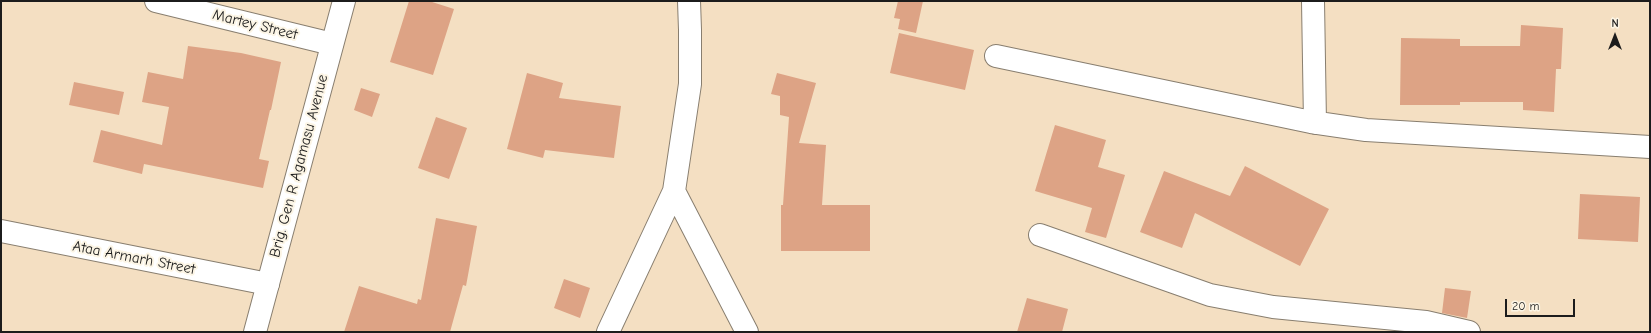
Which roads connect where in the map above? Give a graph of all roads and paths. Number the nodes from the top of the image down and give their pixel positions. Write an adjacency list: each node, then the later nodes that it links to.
1 (156, 1): 5 (street, Martey Street)
2 (344, 1): 5 (street, Brig. Gen R Agamasu Avenue)
3 (689, 1): 9 (street)
4 (1313, 1): 7 (street)
5 (332, 44): 12 (street, Brig. Gen R Agamasu Avenue)
6 (996, 56): 7 (street)
7 (1316, 123): 8 (street)
8 (1650, 147)
9 (674, 191): 14 (street); 15 (street)
10 (1, 231): 12 (street, Ataa Armarh Street)
11 (1040, 235): 16 (street)
12 (268, 284): 13 (street, Brig. Gen R Agamasu Avenue)
13 (255, 332)
14 (608, 332)
15 (747, 332)
16 (1469, 332)

